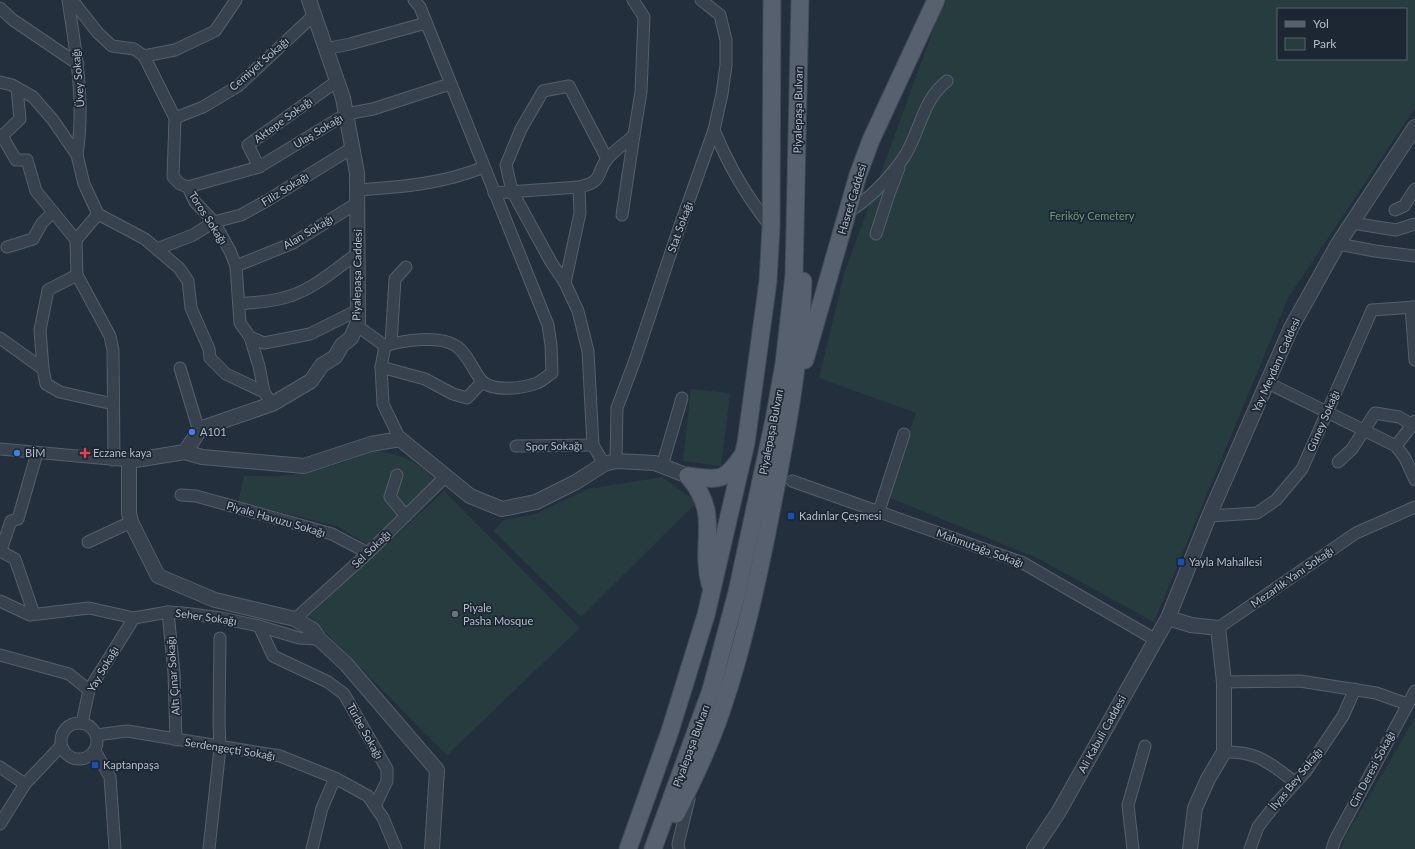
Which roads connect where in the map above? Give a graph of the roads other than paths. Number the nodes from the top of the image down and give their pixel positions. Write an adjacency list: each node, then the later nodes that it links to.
1 (236, 0): 18 (street)
2 (309, 0): 12 (street, Piyalepaşa Caddesi)
3 (414, 0): 15 (street)
4 (701, 0): 28 (street, Stat Sokağı)
5 (762, 0): 16 (main road)
6 (772, 0): 16 (main road, Piyalepaşa Bulvarı)
7 (800, 0): 30 (main road, Piyalepaşa Bulvarı)
8 (936, 0): 45 (main road, Hasret Caddesi)
9 (73, 1): 18 (street); 19 (street, Üvey Sokağı)
10 (638, 1): 29 (street)
11 (0, 8): 14 (street)
12 (314, 15): 17 (street, Piyalepaşa Caddesi); 26 (street, Cemiyet Sokağı)
13 (0, 20): 14 (street)
14 (13, 20): 19 (street)
15 (426, 23): 17 (street); 23 (street)
16 (772, 41): 51 (main road, Piyalepaşa Bulvarı)
17 (326, 49): 20 (street, Piyalepaşa Caddesi)
18 (144, 56): 26 (street)
19 (78, 64): 32 (street, Üvey Sokağı)
20 (337, 81): 25 (street, Piyalepaşa Caddesi); 35 (street, Aktepe Sokağı)
21 (947, 81): 33 (street)
22 (0, 82): 24 (street)
23 (450, 84): 25 (street, Ulaş Sokağı); 36 (street)
24 (17, 88): 32 (street); 44 (street)
25 (346, 114): 31 (street, Piyalepaşa Caddesi); 35 (street, Ulaş Sokağı)
26 (175, 118): 37 (street, Toros Sokağı)
27 (1415, 128): 49 (street, Yay Meydanı Caddesi)
28 (714, 130): 51 (street); 96 (street, Stat Sokağı)
29 (634, 135): 34 (street); 47 (street)
30 (798, 146): 80 (main road); 152 (main road, Piyalepaşa Bulvarı)
31 (352, 148): 42 (street, Piyalepaşa Caddesi); 48 (street, Filiz Sokağı)
32 (77, 155): 46 (street)
33 (904, 157): 45 (street); 52 (street)
34 (607, 159): 38 (street); 40 (street)
35 (259, 166): 37 (street, Ulaş Sokağı)
36 (484, 167): 41 (street); 42 (street)
37 (188, 186): 48 (street, Toros Sokağı)
38 (579, 187): 40 (street); 62 (street)
39 (1415, 189): 43 (street)
40 (512, 191): 41 (street); 62 (street)
41 (494, 193): 74 (street)
42 (357, 197): 57 (street, Piyalepaşa Caddesi); 59 (street, Alan Sokağı)
43 (1395, 210)
44 (53, 212): 53 (street); 55 (street)
45 (847, 213): 80 (main road, Hasret Caddesi)
46 (98, 214): 53 (street); 56 (street)
47 (622, 215)
48 (214, 222): 56 (street, Filiz Sokağı); 59 (street, Toros Sokağı)
49 (1352, 223): 50 (street); 54 (street, Yay Meydanı Caddesi)
50 (1415, 224)
51 (771, 226): 91 (main road, Piyalepaşa Bulvarı)
52 (876, 234)
53 (76, 240): 61 (street)
54 (1338, 244): 58 (street); 75 (street, Yay Meydanı Caddesi)
55 (7, 247)
56 (157, 250): 76 (street)
57 (358, 253): 63 (street); 65 (street, Piyalepaşa Caddesi)
58 (1415, 256)
59 (236, 266): 63 (street, Toros Sokağı)
60 (406, 267): 69 (street)
61 (77, 275): 73 (street); 78 (street)
62 (565, 283): 87 (street)
63 (239, 304): 67 (street, Toros Sokağı)
64 (1413, 307): 70 (street); 81 (street, Güney Sokağı)
65 (358, 310): 66 (street, Piyalepaşa Caddesi); 67 (street)
66 (356, 325): 69 (street); 79 (street, Piyalepaşa Caddesi)
67 (250, 337): 76 (street, Toros Sokağı)
68 (2, 342): 73 (street)
69 (388, 345): 71 (street); 74 (street)
70 (1415, 359)
71 (381, 367): 74 (street); 86 (street)
72 (180, 368): 83 (street)
73 (43, 369): 78 (street)
74 (482, 382)
75 (1268, 383): 81 (street); 108 (street, Yay Meydanı Caddesi)
76 (264, 392): 79 (street)
77 (682, 398): 98 (street)
78 (113, 404): 94 (street)
79 (272, 404): 83 (street, Piyalepaşa Caddesi)
80 (792, 406): 140 (main road)
81 (1327, 413): 84 (street); 108 (street, Güney Sokağı)
82 (1413, 423): 84 (street); 89 (street)
83 (199, 431): 92 (street)
84 (1365, 431): 89 (street); 97 (street)
85 (904, 434): 106 (street)
86 (400, 438): 92 (street); 101 (street)
87 (593, 445): 88 (street, Spor Sokağı); 96 (street)
88 (516, 446)
89 (1396, 446): 102 (street)
90 (0, 449): 93 (street)
91 (745, 451): 100 (main road); 113 (main road, Piyalepaşa Bulvarı)
92 (185, 452): 95 (street)
93 (37, 453): 94 (street); 111 (street)
94 (114, 460): 95 (street)
95 (129, 461): 109 (street)
96 (610, 462): 98 (street); 101 (street)
97 (1338, 462)
98 (662, 466): 100 (street)
99 (397, 475): 107 (street)
100 (688, 476): 113 (main road)
101 (445, 477): 107 (street, Sel Sokağı)
102 (1415, 480)
103 (792, 481): 106 (street, Mahmutağa Sokağı)
104 (181, 495): 112 (street, Piyale Havuzu Sokağı)
105 (1415, 506): 121 (street, Mezarlık Yanı Sokağı)
106 (879, 511): 124 (street, Mahmutağa Sokağı)
107 (406, 516): 112 (street, Sel Sokağı)
108 (1209, 516): 118 (street, Yay Meydanı Caddesi)
109 (131, 522): 110 (street); 119 (street)
110 (88, 542)
111 (0, 550): 116 (street)
112 (368, 553): 119 (street, Sel Sokağı)
113 (711, 590): 151 (main road, Piyalepaşa Bulvarı)
114 (0, 601): 116 (street, Seher Sokağı)
115 (168, 612): 117 (street, Seher Sokağı); 120 (street, Seher Sokağı); 133 (street, Altı Çınar Sokağı)
116 (34, 614): 117 (street, Seher Sokağı)
117 (134, 618): 128 (street, Yay Sokağı)
118 (1168, 618): 121 (street); 124 (street, Ali Kabuli Caddesi)
119 (295, 619): 123 (street)
120 (259, 626): 123 (street, Seher Sokağı); 144 (street, Türbe Sokağı)
121 (1218, 628): 126 (street)
122 (220, 638): 136 (street)
123 (318, 639): 150 (street)
124 (1156, 640): 155 (street, Ali Kabuli Caddesi)
125 (0, 655): 128 (street)
126 (1224, 682): 127 (street); 138 (street)
127 (1355, 689): 130 (street); 142 (street, İlyas Bey Sokağı)
128 (89, 690): 131 (street, Yay Sokağı)
129 (1415, 691): 130 (street, Cin Deresi Sokağı)
130 (1407, 704): 159 (street, Cin Deresi Sokağı)
131 (82, 723): 132 (street); 134 (street)
132 (96, 735): 133 (street, Serdengeçti Sokağı); 137 (street)
133 (176, 740): 136 (street, Serdengeçti Sokağı)
134 (61, 746): 137 (street); 143 (street)
135 (1146, 746): 156 (street)
136 (220, 748): 141 (street, Serdengeçti Sokağı); 147 (street)
137 (95, 751): 146 (street)
138 (1224, 752): 142 (street); 157 (street)
139 (0, 767): 143 (street)
140 (694, 777): 153 (main road); 154 (street)
141 (335, 778): 144 (street, Serdengeçti Sokağı); 148 (street)
142 (1295, 782): 158 (street, İlyas Bey Sokağı)
143 (25, 784): 145 (street)
144 (375, 806): 149 (street, Serdengeçti Sokağı)
145 (0, 824)
146 (115, 849)
147 (209, 849)
148 (312, 849)
149 (396, 849)
150 (432, 849)
151 (628, 849)
152 (652, 849)
153 (656, 849)
154 (679, 849)
155 (1034, 849)
156 (1133, 849)
157 (1190, 849)
158 (1250, 849)
159 (1332, 849)

